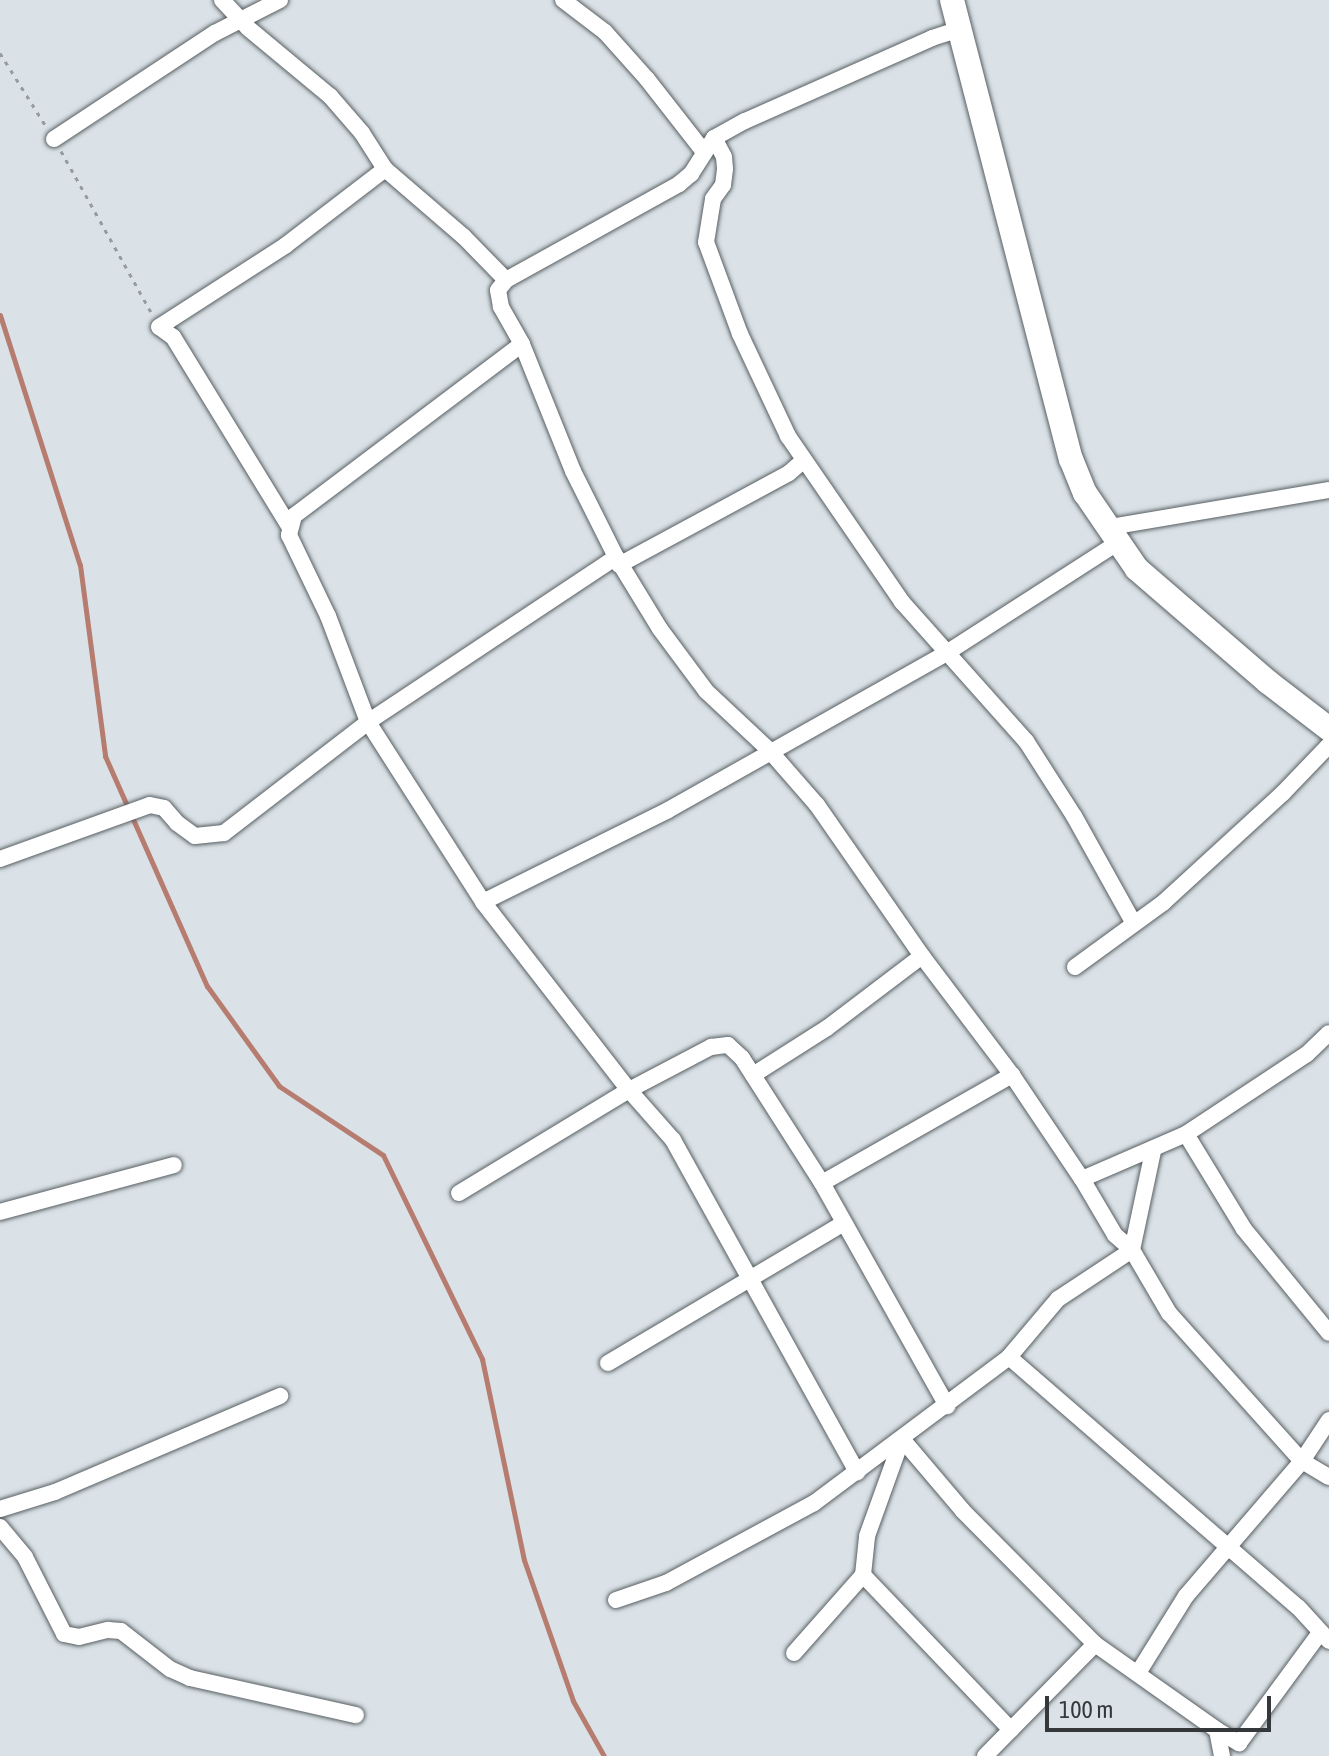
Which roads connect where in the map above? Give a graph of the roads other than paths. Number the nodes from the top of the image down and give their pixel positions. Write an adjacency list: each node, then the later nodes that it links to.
1 (222, 0): 5 (street)
2 (280, 0): 5 (street)
3 (563, 0): 8 (street)
4 (952, 0): 6 (street)
5 (240, 21): 7 (street); 9 (street)
6 (960, 29): 8 (street); 15 (street)
7 (54, 139)
8 (709, 145): 10 (street); 12 (street)
9 (385, 169): 10 (street); 14 (street)
10 (506, 280): 11 (street)
11 (522, 344): 14 (street); 16 (street)
12 (803, 461): 16 (street); 17 (street)
13 (1329, 490): 15 (street)
14 (289, 526): 18 (street)
15 (1113, 535): 17 (street); 19 (street)
16 (618, 561): 18 (street); 21 (street)
17 (945, 654): 21 (street); 24 (street)
18 (368, 722): 22 (street); 23 (street)
19 (1329, 729)
20 (1329, 745): 24 (street)
21 (769, 750): 23 (street); 25 (street)
22 (0, 859)
23 (483, 902): 30 (street)
24 (1133, 922): 26 (street)
25 (922, 956): 28 (street); 29 (street)
26 (1075, 967)
27 (1329, 1033): 31 (street)
28 (753, 1075): 30 (street); 35 (street)
29 (1012, 1075): 34 (street); 35 (street)
30 (629, 1090): 36 (street); 40 (street)
31 (1186, 1134): 32 (street); 41 (street)
32 (1153, 1151): 34 (street); 39 (street)
33 (174, 1165): 37 (street)
34 (1082, 1179): 39 (street)
35 (822, 1183): 38 (street)
36 (459, 1193)
37 (0, 1212)
38 (844, 1223): 40 (street); 45 (street)
39 (1132, 1250): 42 (street); 48 (street)
40 (750, 1279): 43 (street); 49 (street)
41 (1327, 1327)
42 (1009, 1357): 45 (street); 53 (street)
43 (608, 1363)
44 (280, 1396): 51 (street)
45 (947, 1406): 47 (street)
46 (1329, 1420): 48 (street)
47 (902, 1439): 49 (street); 54 (street); 57 (street)
48 (1302, 1461): 50 (street); 53 (street)
49 (857, 1472): 55 (street)
50 (1329, 1477)
51 (0, 1509)
52 (0, 1527): 60 (street)
53 (1226, 1546): 56 (street); 59 (street)
54 (863, 1575): 58 (street); 61 (street)
55 (616, 1600)
56 (1324, 1637): 62 (street)
57 (1095, 1644): 59 (street); 61 (street)
58 (794, 1653)
59 (1138, 1673): 62 (street)
60 (356, 1715)
61 (1011, 1730): 63 (street)
62 (1217, 1730): 64 (street)
63 (985, 1756)
64 (1222, 1756)

